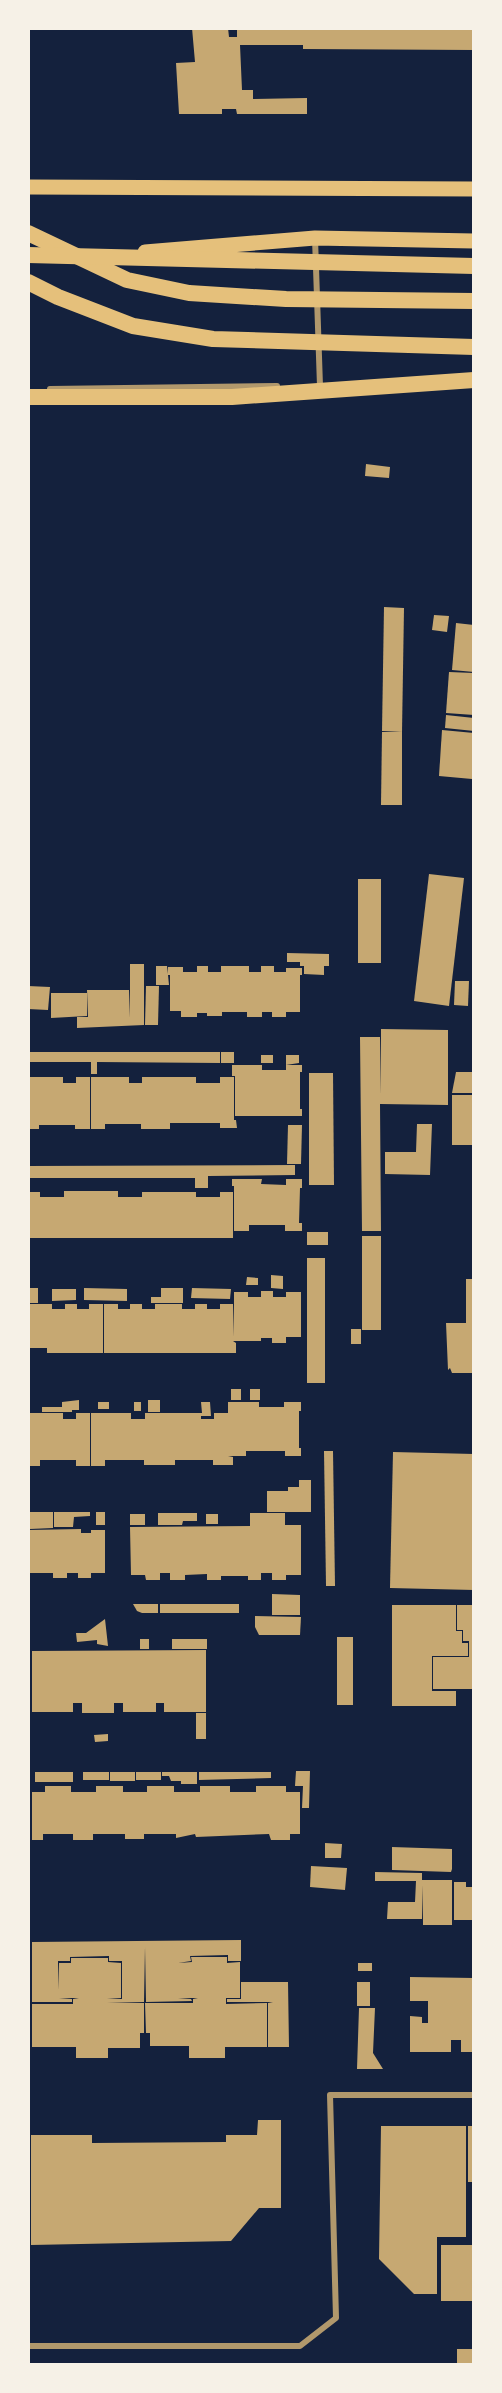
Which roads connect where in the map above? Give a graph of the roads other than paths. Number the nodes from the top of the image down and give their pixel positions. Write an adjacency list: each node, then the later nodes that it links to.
1 (28, 187): 2 (main road)
2 (474, 189)
3 (28, 232): 10 (highway)
4 (315, 238): 5 (main road); 7 (main road); 14 (street)
5 (474, 241)
6 (28, 255): 8 (highway)
7 (28, 261)
8 (474, 266)
9 (28, 282): 11 (highway)
10 (474, 301)
11 (474, 347)
12 (474, 380): 16 (highway)
13 (474, 385): 14 (street)
14 (320, 386): 15 (street)
15 (28, 389)
16 (28, 397)
17 (474, 2095): 18 (street)
18 (28, 2346)

